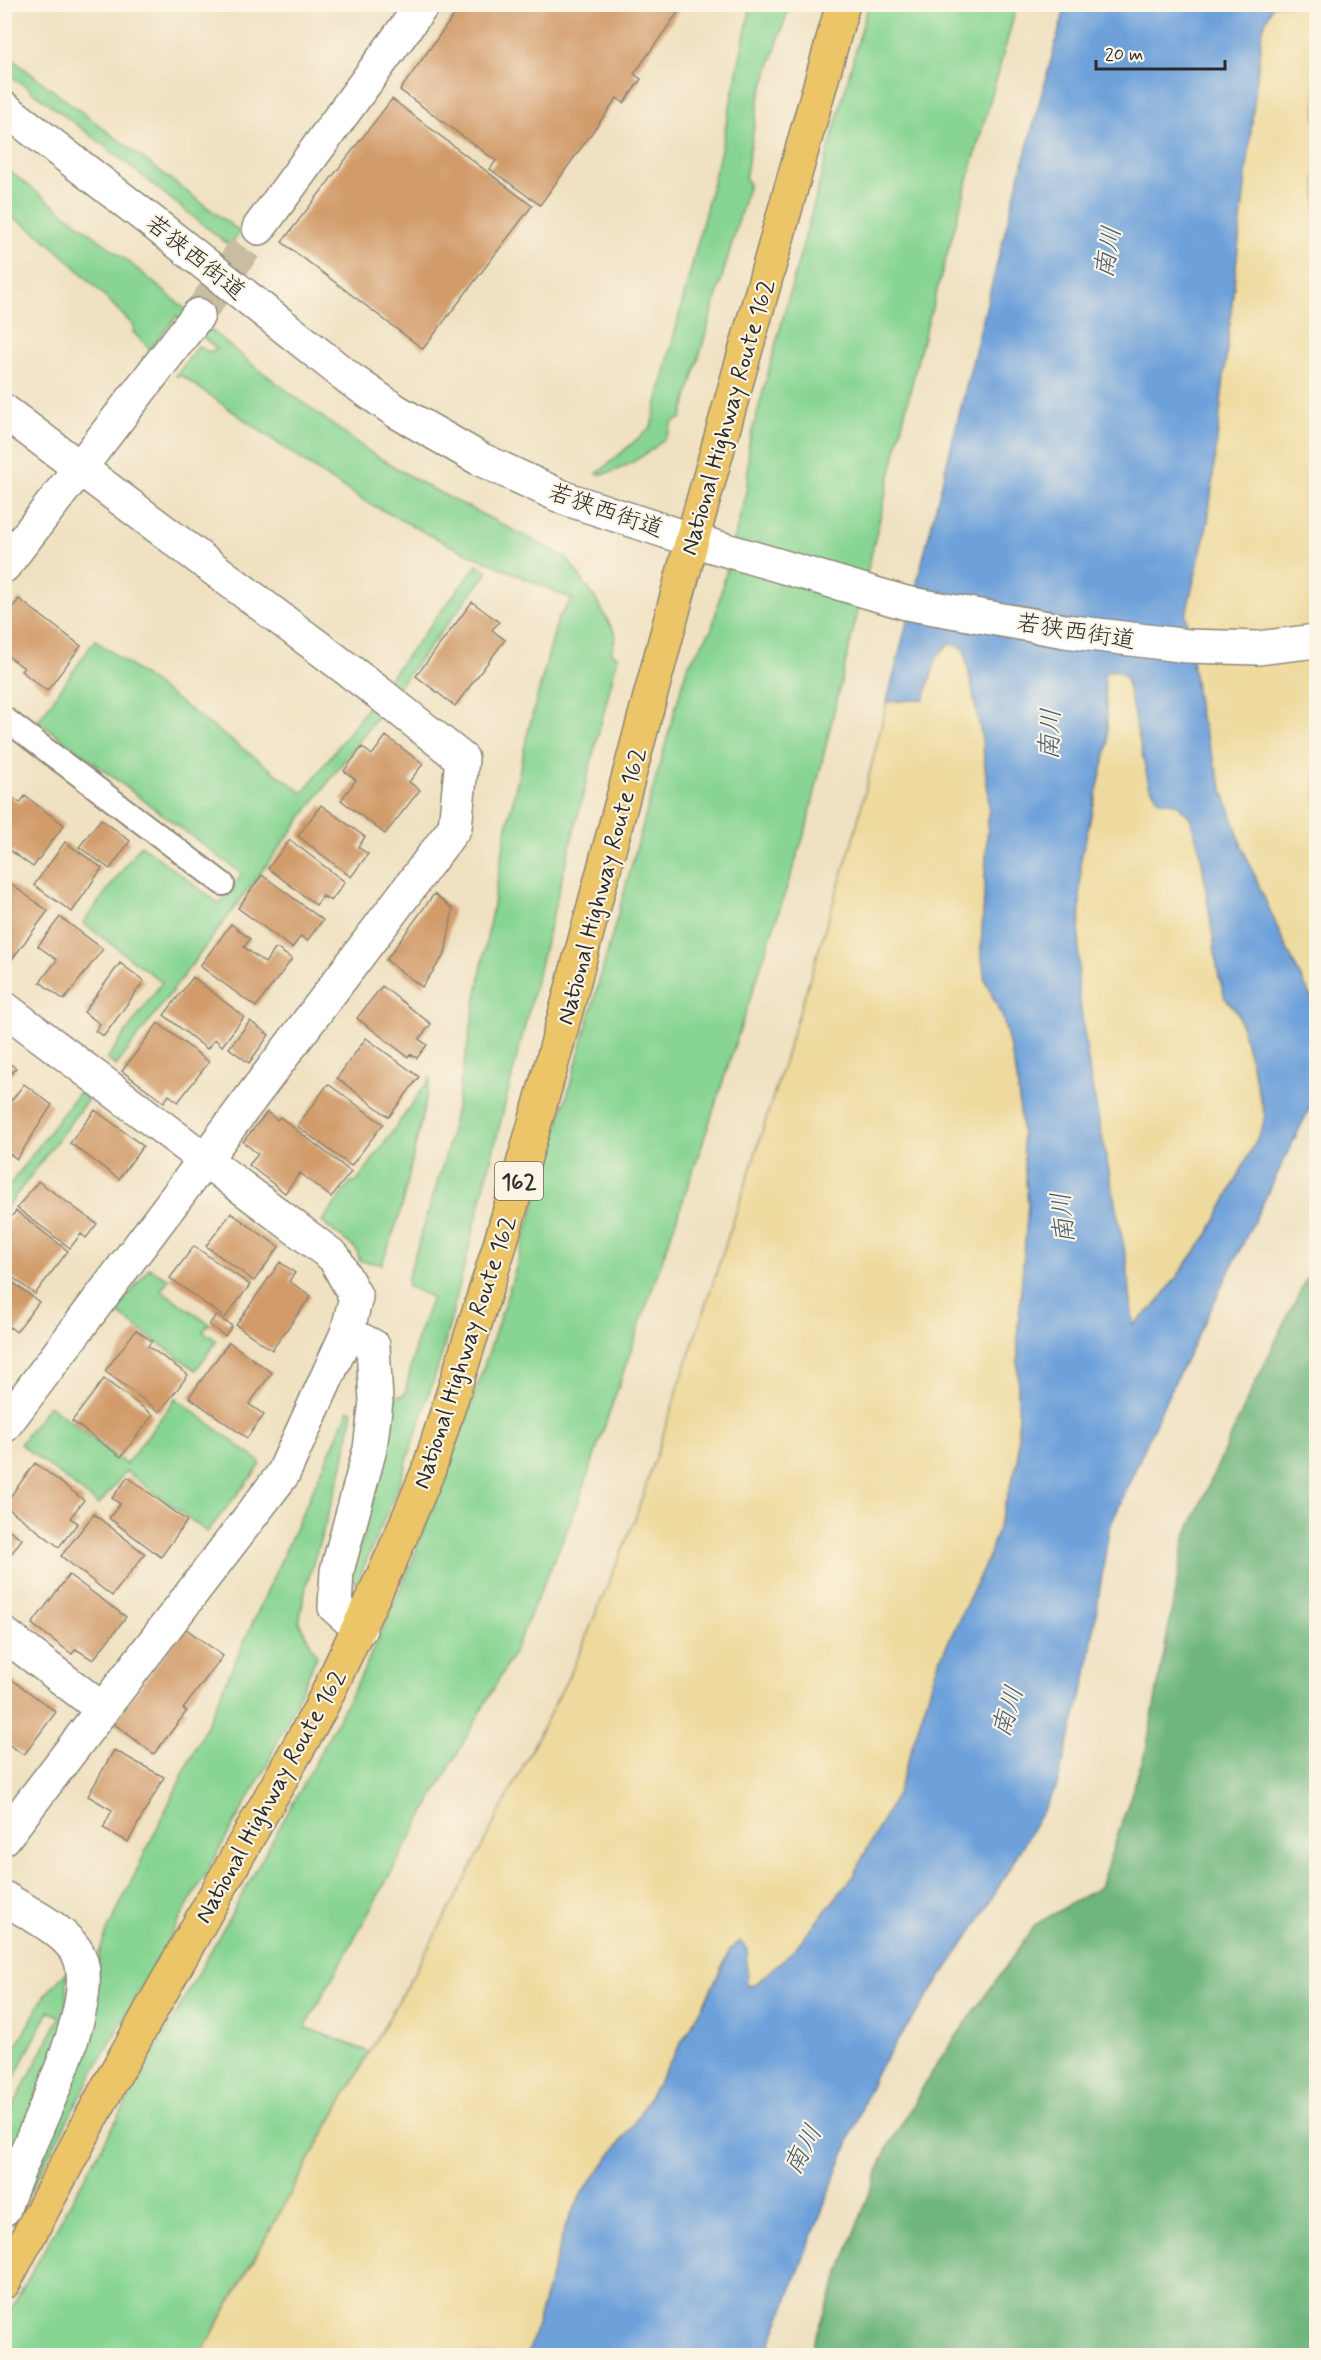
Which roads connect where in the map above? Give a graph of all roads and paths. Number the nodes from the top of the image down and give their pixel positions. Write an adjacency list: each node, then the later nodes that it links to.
1 (423, 4): 4 (street)
2 (843, 4): 8 (highway, National Highway Route 162 / 162)
3 (4, 108): 8 (street, 若狭西街道)
4 (259, 228)
5 (198, 315): 7 (street)
6 (4, 411): 7 (street)
7 (79, 467): 9 (street); 14 (street)
8 (692, 540): 10 (street, 若狭西街道); 17 (highway, National Highway Route 162 / 162)
9 (4, 566)
10 (1317, 641)
11 (4, 718): 12 (lane)
12 (223, 884)
13 (4, 1008): 14 (street)
14 (207, 1158): 15 (street); 16 (street)
15 (347, 1332): 17 (street); 19 (street)
16 (4, 1426)
17 (360, 1629): 23 (highway, National Highway Route 162 / 162)
18 (4, 1634): 19 (street)
19 (102, 1709): 20 (street)
20 (4, 1838)
21 (4, 1898): 22 (street)
22 (4, 2209)
23 (4, 2282)

